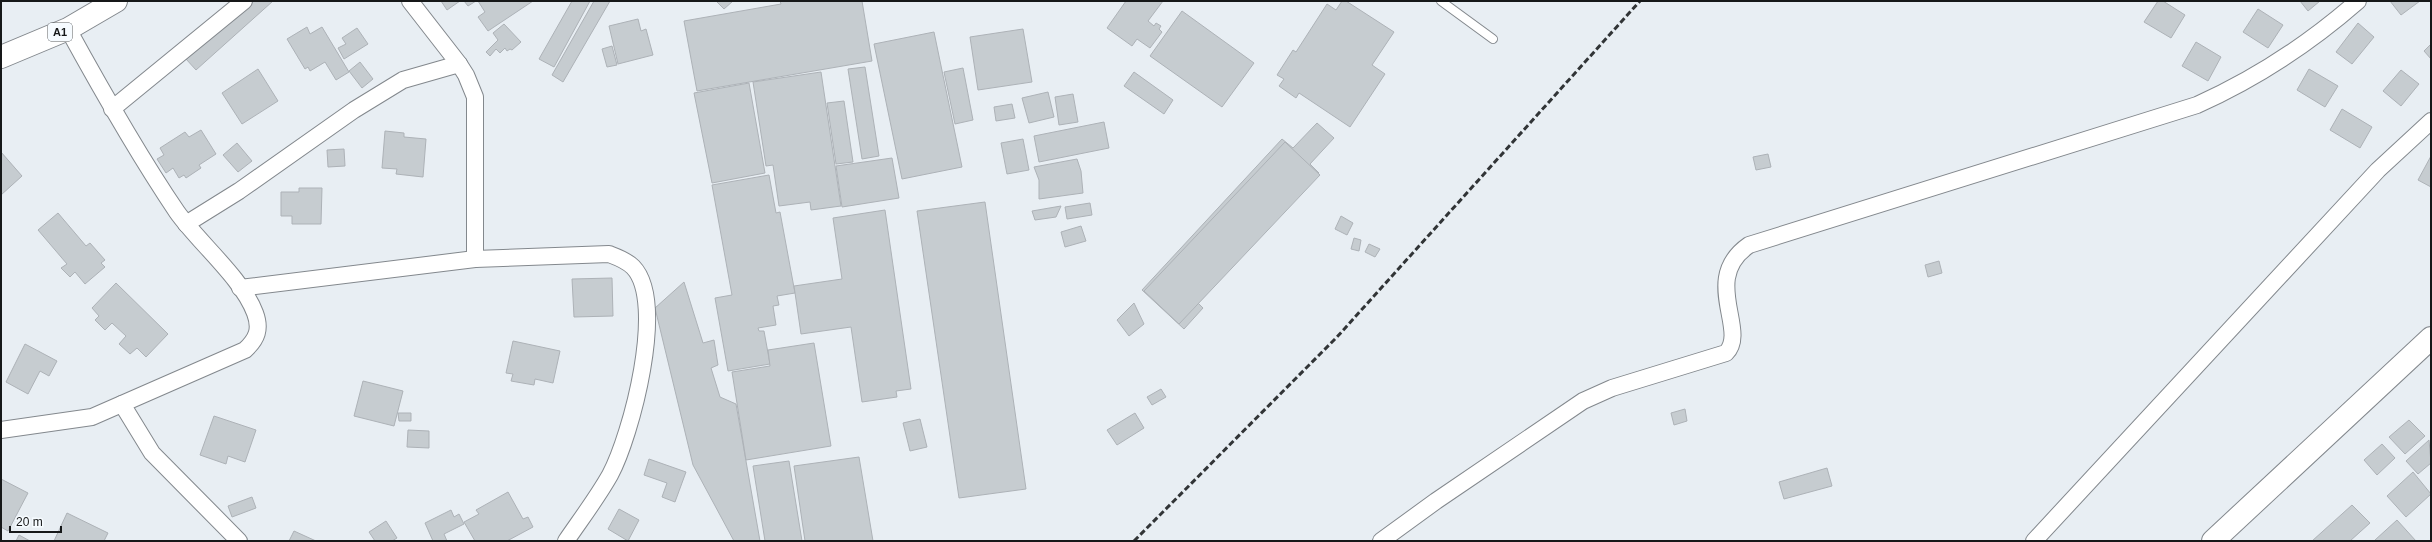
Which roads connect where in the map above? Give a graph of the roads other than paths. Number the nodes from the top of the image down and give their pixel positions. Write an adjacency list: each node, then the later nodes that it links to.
1 (116, 1): 6 (main road, A1)
2 (244, 1): 10 (street)
3 (410, 1): 9 (street)
4 (1441, 1): 7 (lane)
5 (2358, 1): 20 (street)
6 (68, 29): 8 (main road, A1); 10 (street)
7 (1493, 39)
8 (1, 57)
9 (459, 64): 12 (street); 13 (street)
10 (112, 110): 12 (street)
11 (2431, 121): 21 (street)
12 (186, 224): 14 (street)
13 (475, 259): 14 (street); 19 (street)
14 (240, 288): 16 (street)
15 (2431, 338): 22 (main road)
16 (122, 404): 17 (street); 18 (street)
17 (1, 430)
18 (239, 541)
19 (566, 541)
20 (1381, 541)
21 (2034, 541)
22 (2213, 541)

